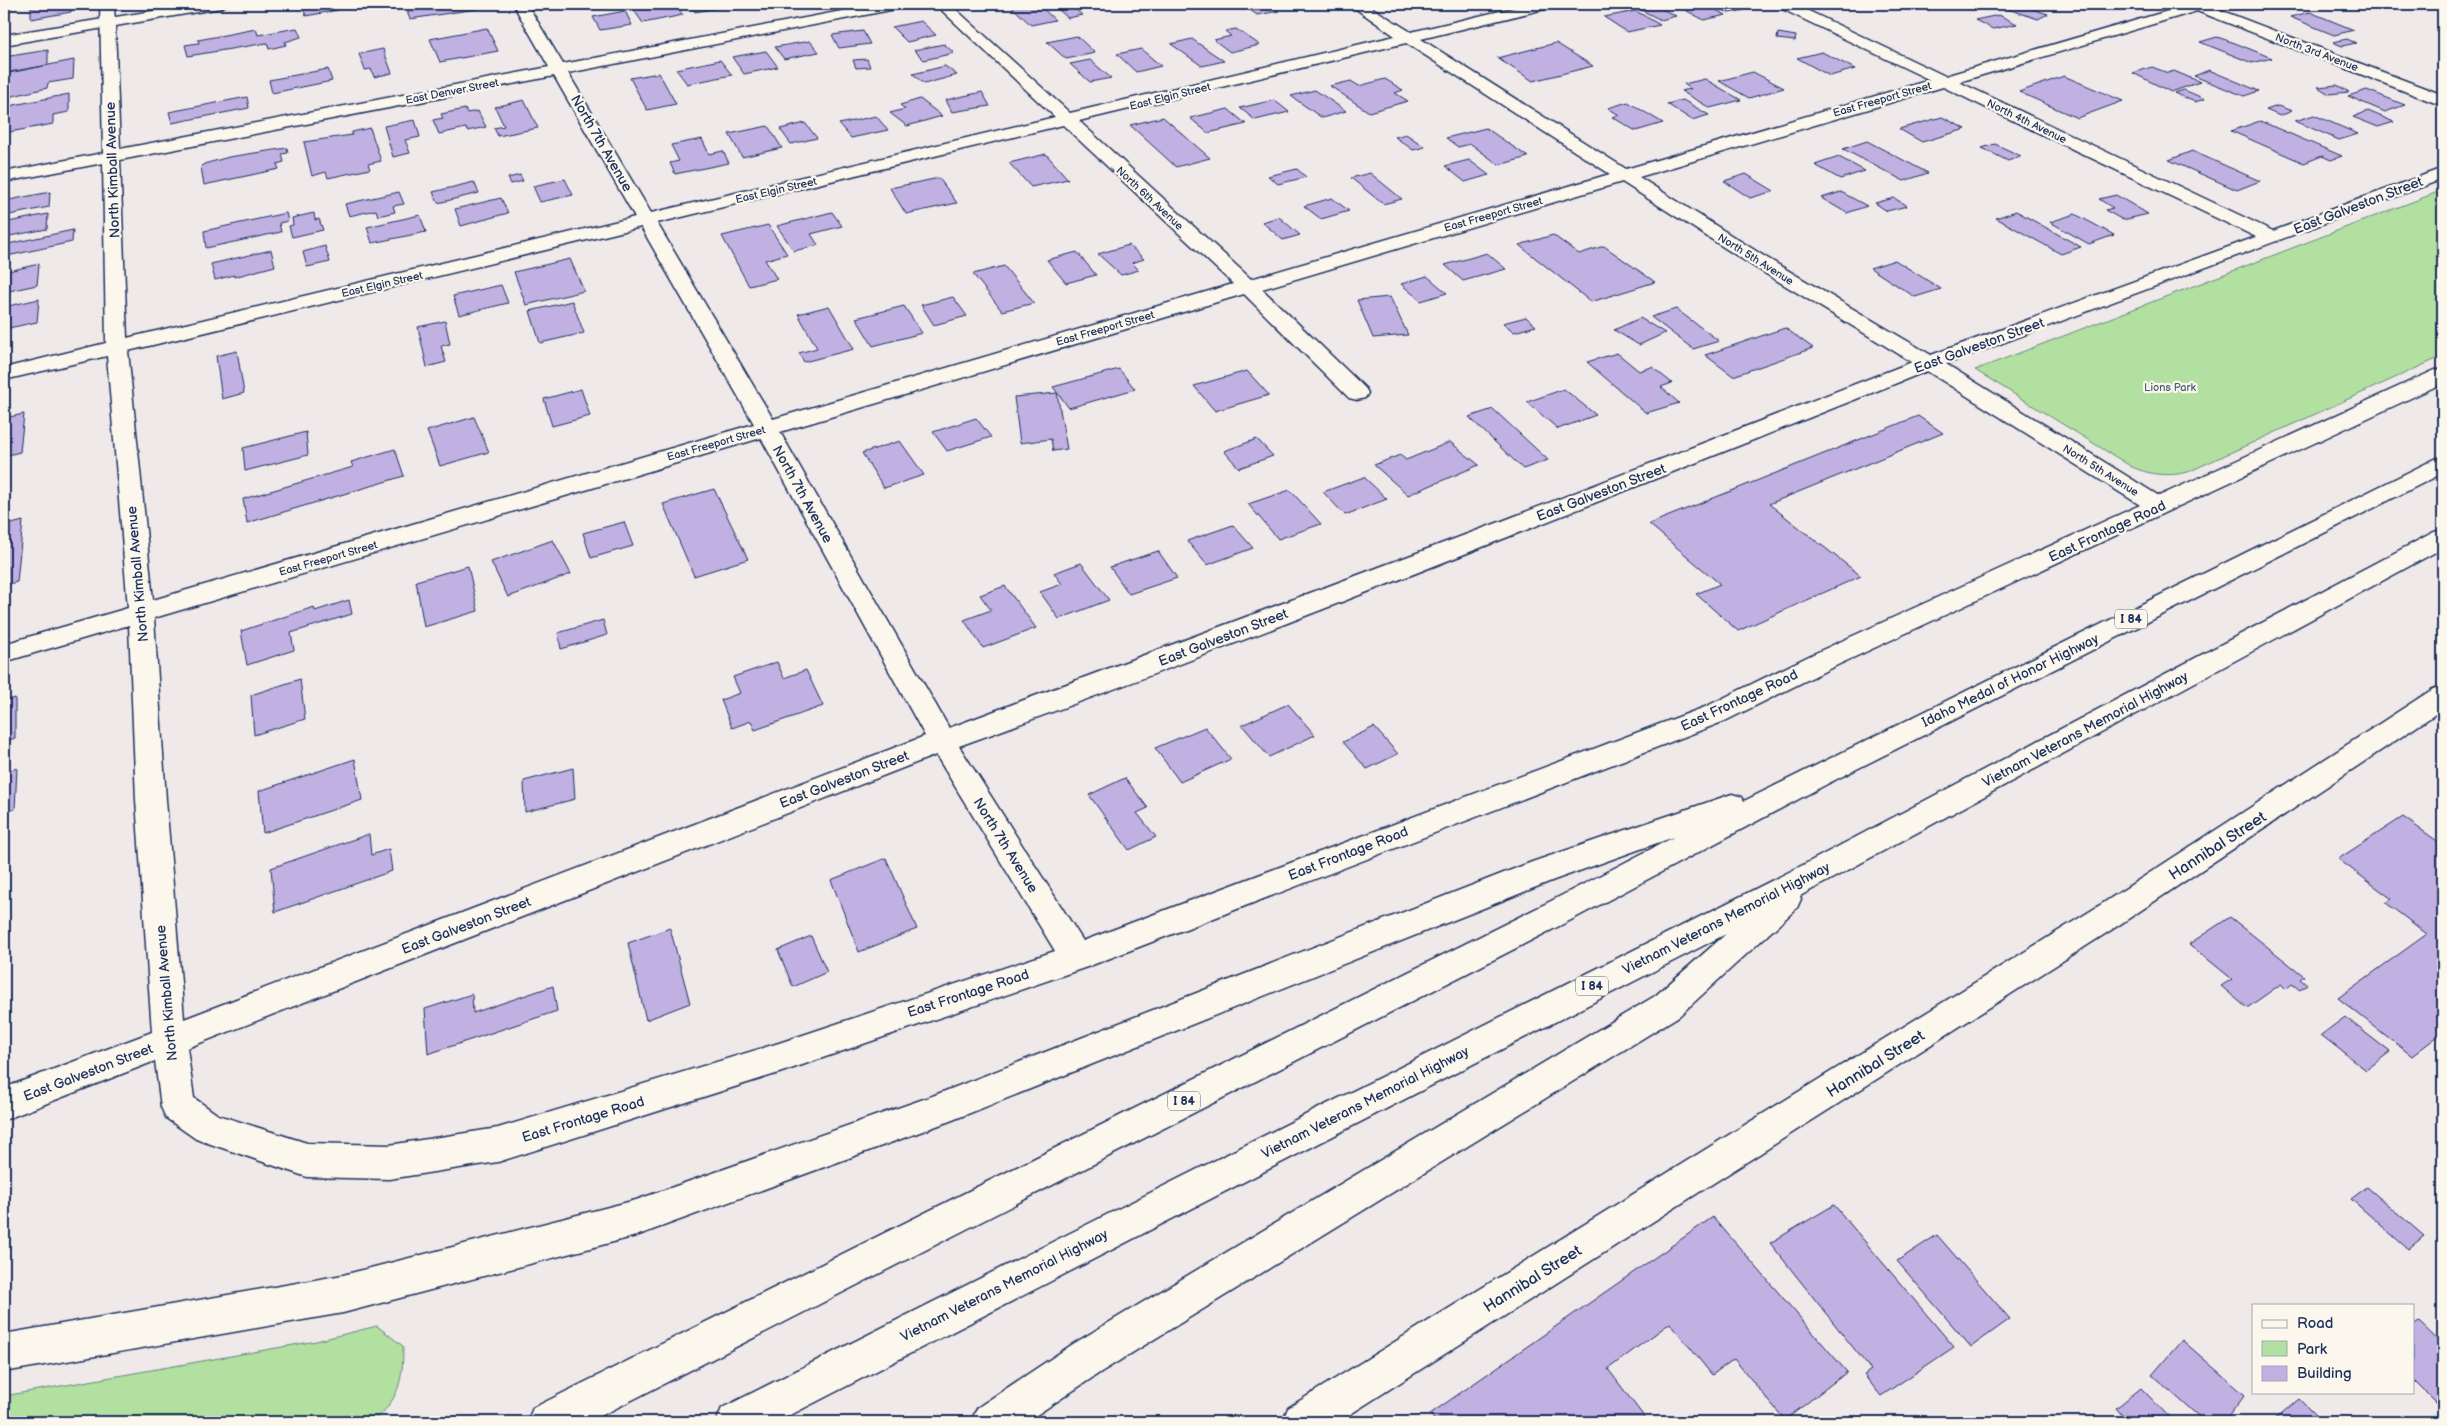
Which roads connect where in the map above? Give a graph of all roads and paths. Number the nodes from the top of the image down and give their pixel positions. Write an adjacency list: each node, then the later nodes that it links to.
1 (221, 4): 9 (main road)
2 (520, 4): 12 (main road, North 7th Avenue)
3 (901, 4): 12 (main road, East Denver Street)
4 (942, 4): 15 (main road, North 6th Avenue)
5 (1356, 4): 10 (main road, North 5th Avenue)
6 (1548, 4): 10 (main road, East Elgin Street)
7 (1783, 4): 13 (main road, North 4th Avenue)
8 (2198, 5): 13 (main road, East Freeport Street); 14 (main road, North 3rd Avenue)
9 (108, 13): 11 (main road); 16 (main road, North Kimball Avenue)
10 (1409, 38): 15 (main road, East Elgin Street); 18 (main road, North 5th Avenue)
11 (4, 40)
12 (560, 71): 16 (main road, East Denver Street); 20 (main road, North 7th Avenue)
13 (1944, 81): 18 (main road, East Freeport Street); 21 (main road, North 4th Avenue)
14 (2443, 101)
15 (1067, 120): 20 (main road, East Elgin Street); 22 (main road, North 6th Avenue)
16 (111, 156): 19 (main road, East Denver Street); 23 (main road, North Kimball Avenue)
17 (2443, 173): 21 (main road, East Galveston Street)
18 (1624, 176): 22 (main road, East Freeport Street); 24 (main road, North 5th Avenue)
19 (4, 177)
20 (646, 221): 23 (main road, East Elgin Street); 28 (main road, North 7th Avenue)
21 (2272, 238): 24 (main road, East Galveston Street)
22 (1247, 286): 27 (main road, North 6th Avenue); 28 (main road, East Freeport Street)
23 (117, 348): 25 (main road, East Elgin Street); 32 (main road, North Kimball Avenue)
24 (1929, 363): 30 (main road, North 5th Avenue); 35 (main road, East Galveston Street)
25 (4, 374)
26 (2443, 375): 30 (main road, East Frontage Road)
27 (1357, 393)
28 (767, 428): 32 (main road, East Freeport Street); 35 (main road, North 7th Avenue)
29 (2443, 464): 36 (main road, Idaho Medal of Honor Highway / I 84)
30 (2160, 507): 38 (main road, East Frontage Road)
31 (2443, 538): 37 (main road, Vietnam Veterans Memorial Highway / I 84)
32 (141, 613): 33 (main road, East Freeport Street); 39 (main road, North Kimball Avenue)
33 (4, 653)
34 (2442, 699): 46 (main road, Hannibal Street)
35 (942, 741): 38 (main road, North 7th Avenue); 39 (main road, East Galveston Street)
36 (1819, 775): 42 (main road); 43 (main road, I 84)
37 (1814, 874): 44 (main road, Vietnam Veterans Memorial Highway / I 84); 45 (main road)
38 (1076, 957): 41 (main road, East Frontage Road)
39 (169, 1040): 40 (main road, East Galveston Street); 41 (main road, North Kimball Avenue)
40 (4, 1104)
41 (208, 1128)
42 (4, 1353)
43 (547, 1422)
44 (736, 1422)
45 (991, 1422)
46 (1302, 1422)

